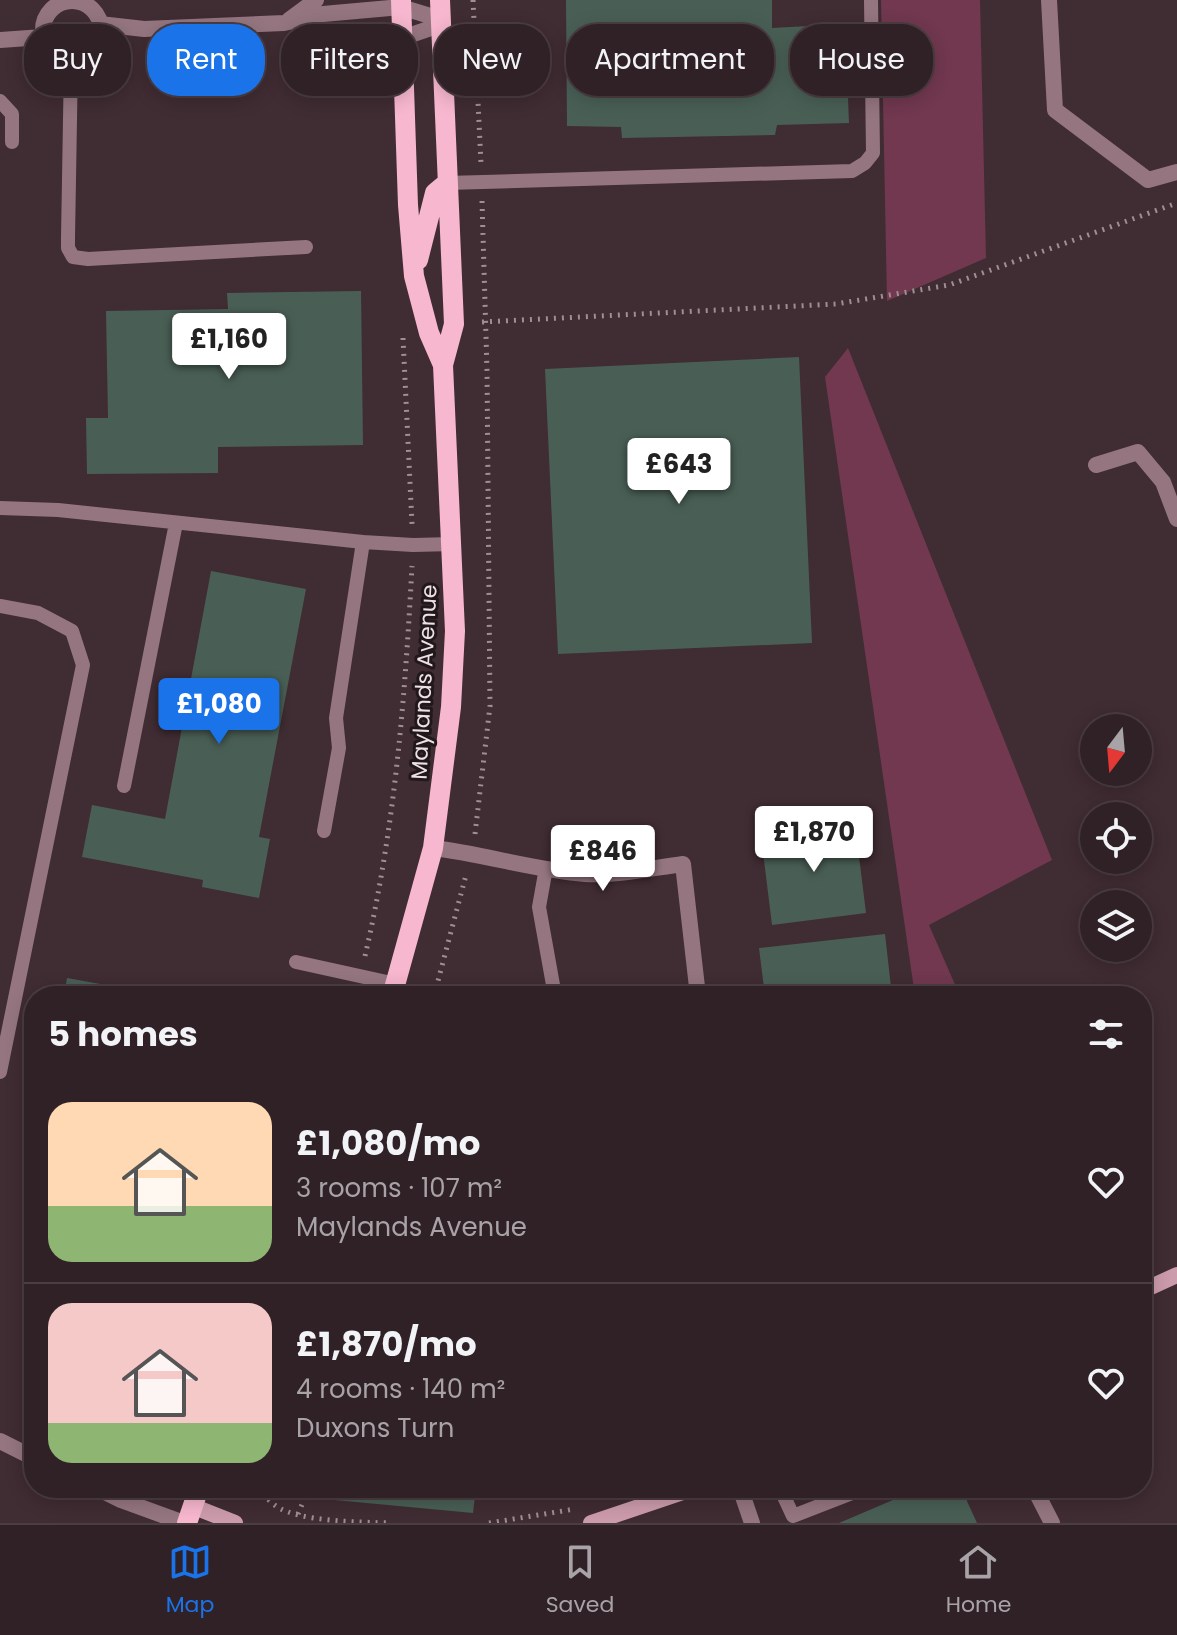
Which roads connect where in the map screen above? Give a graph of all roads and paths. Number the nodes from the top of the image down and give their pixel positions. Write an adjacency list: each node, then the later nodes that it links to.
1 (316, 0): 8 (street)
2 (473, 0): 24 (path)
3 (871, 0): 24 (lane)
4 (1049, 0): 23 (street)
5 (65, 1): 9 (street); 10 (street)
6 (401, 4): 7 (street); 8 (street); 12 (main road, Maylands Avenue)
7 (440, 15): 14 (street); 25 (main road, Maylands Avenue)
8 (284, 23): 11 (street); 13 (street)
9 (44, 24)
10 (100, 24)
11 (290, 24)
12 (402, 24)
13 (131, 28)
14 (418, 28)
15 (24, 38): 16 (street)
16 (0, 40)
17 (70, 96): 27 (lane)
18 (381, 96): 20 (path)
19 (404, 96): 28 (main road, Maylands Avenue)
20 (383, 100)
21 (0, 101): 22 (lane)
22 (12, 142)
23 (1177, 172)
24 (482, 182): 25 (lane); 29 (path)
25 (447, 183): 28 (main road); 30 (main road, Maylands Avenue)
26 (1177, 203): 29 (path)
27 (306, 247)
28 (414, 276): 31 (main road, Maylands Avenue)
29 (484, 322): 30 (path); 43 (path)
30 (454, 324): 31 (main road, Maylands Avenue)
31 (443, 365): 37 (main road, Maylands Avenue)
32 (1096, 465): 34 (street)
33 (0, 508): 35 (lane)
34 (1177, 519)
35 (176, 523): 36 (lane); 40 (lane)
36 (363, 542): 37 (lane); 41 (lane)
37 (453, 544): 42 (main road, Maylands Avenue)
38 (411, 580): 45 (path)
39 (0, 606): 52 (lane)
40 (124, 786)
41 (324, 831)
42 (433, 848): 43 (street); 48 (main road, Maylands Avenue)
43 (472, 853): 44 (street); 49 (path)
44 (546, 868): 50 (lane); 51 (street)
45 (366, 951)
46 (296, 962): 47 (lane)
47 (380, 986)
48 (395, 986)
49 (437, 986)
50 (553, 986)
51 (697, 986)
52 (0, 1072)
53 (1177, 1275): 54 (street)
54 (1152, 1286)
55 (0, 1441): 56 (street)
56 (24, 1453)
57 (117, 1498): 66 (street)
58 (268, 1498): 67 (path)
59 (305, 1498): 67 (path)
60 (663, 1498): 71 (street)
61 (743, 1498): 72 (street)
62 (784, 1498): 63 (lane)
63 (839, 1498)
64 (1039, 1498): 73 (street)
65 (582, 1507): 70 (path)
66 (191, 1510): 68 (street)
67 (298, 1514): 69 (path)
68 (235, 1523)
69 (390, 1523)
70 (489, 1523)
71 (591, 1523)
72 (752, 1523)
73 (1052, 1523)

